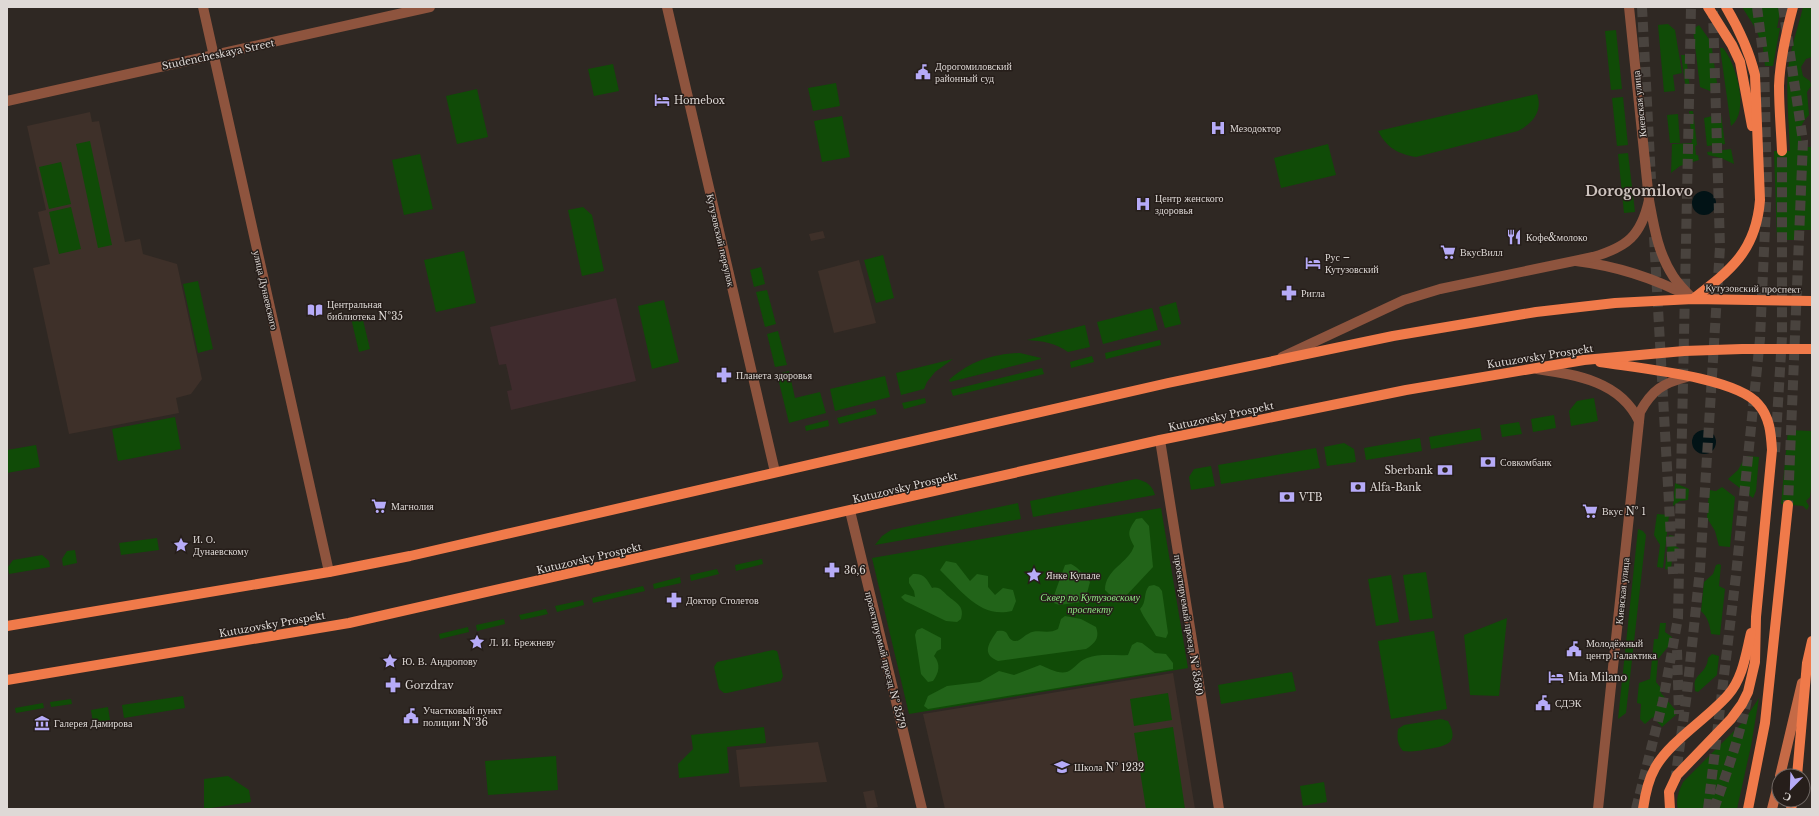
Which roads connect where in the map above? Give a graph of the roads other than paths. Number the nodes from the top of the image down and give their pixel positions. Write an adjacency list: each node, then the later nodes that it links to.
1 (203, 7): 8 (street, улица Дунаевского)
2 (430, 7): 8 (street, Studencheskaya Street)
3 (667, 7): 23 (street, Кутузовский переулок)
4 (1629, 7): 12 (street, Киевская улица)
5 (1708, 7): 11 (main road)
6 (1726, 7): 11 (main road)
7 (1793, 7): 10 (main road)
8 (213, 55): 9 (street, Studencheskaya Street); 26 (street, улица Дунаевского)
9 (7, 101)
10 (1782, 151)
11 (1758, 153): 14 (main road)
12 (1649, 200): 13 (street, Киевская улица); 14 (street, Киевская улица)
13 (1574, 261): 14 (street); 17 (street, Киевская улица)
14 (1693, 299): 15 (main road, Кутузовский проспект); 17 (main road)
15 (1812, 301)
16 (1812, 349): 18 (main road, Kutuzovsky Prospekt)
17 (1276, 360): 23 (main road)
18 (1584, 360): 19 (main road, Kutuzovsky Prospekt); 20 (main road)
19 (1534, 368): 21 (street); 22 (main road, Kutuzovsky Prospekt)
20 (1687, 377): 21 (street, Киевская улица); 27 (main road)
21 (1639, 421): 36 (street, Киевская улица)
22 (1160, 440): 25 (main road, Kutuzovsky Prospekt); 35 (street, проектируемый проезд № 3580)
23 (775, 472): 26 (main road)
24 (1788, 505): 39 (main road)
25 (850, 511): 31 (main road, Kutuzovsky Prospekt); 34 (street, проектируемый проезд № 3579)
26 (329, 572): 28 (main road)
27 (1756, 617): 37 (main road); 38 (main road)
28 (7, 626)
29 (1812, 641): 30 (main road)
30 (1807, 663): 32 (main road); 33 (main road)
31 (7, 680)
32 (1782, 768)
33 (1798, 768)
34 (922, 809)
35 (1219, 809)
36 (1598, 809)
37 (1643, 809)
38 (1670, 809)
39 (1748, 809)

